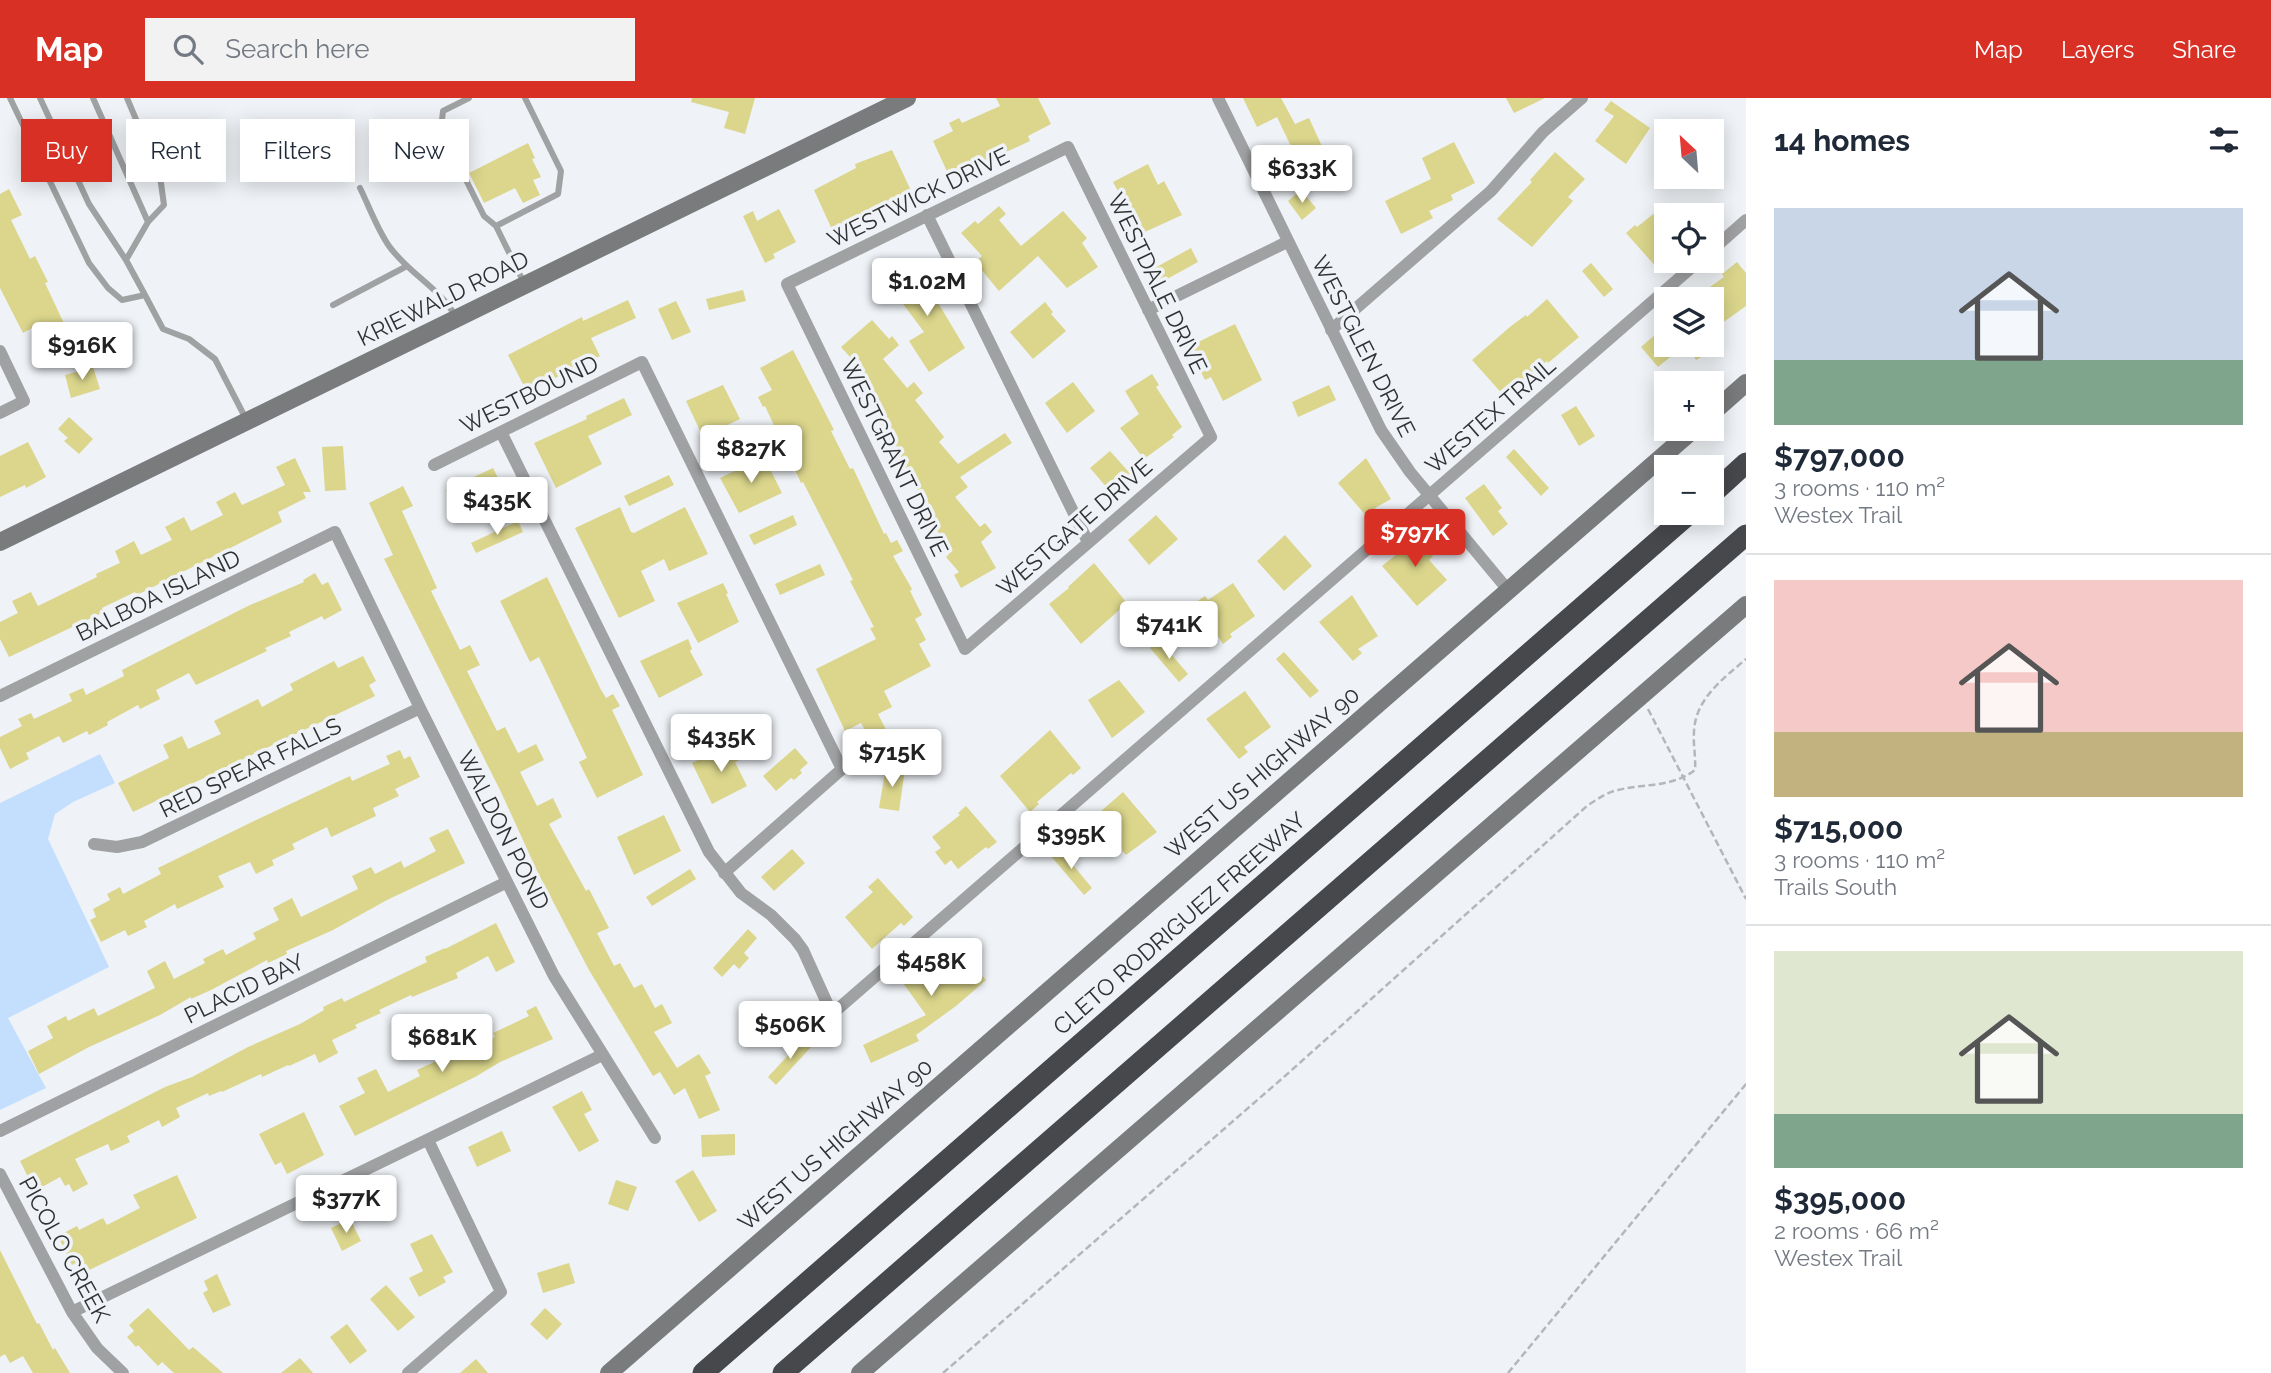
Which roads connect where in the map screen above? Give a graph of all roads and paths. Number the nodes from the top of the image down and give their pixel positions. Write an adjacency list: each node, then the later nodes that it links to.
1 (10, 98): 23 (lane)
2 (40, 98): 18 (lane)
3 (93, 98): 14 (lane)
4 (127, 98): 14 (lane)
5 (469, 98): 15 (lane)
6 (525, 98): 15 (lane)
7 (907, 98): 22 (main road, KRIEWALD ROAD)
8 (1218, 98): 17 (street, WESTGLEN DRIVE)
9 (1582, 98): 27 (street)
10 (1068, 147): 12 (street, WESTWICK DRIVE); 25 (street, WESTDALE DRIVE)
11 (360, 188): 19 (lane)
12 (927, 215): 21 (street, WESTWICK DRIVE); 44 (street)
13 (1746, 220): 16 (street)
14 (148, 222): 18 (lane)
15 (496, 226): 22 (lane)
16 (1724, 239)
17 (1287, 242): 25 (street); 27 (street, WESTGLEN DRIVE)
18 (126, 260): 23 (lane)
19 (407, 266): 24 (lane); 26 (lane)
20 (1685, 273): 39 (street, WESTEX TRAIL)
21 (787, 284): 47 (street, WESTGRANT DRIVE)
22 (525, 285): 26 (main road, KRIEWALD ROAD)
23 (145, 295): 32 (lane)
24 (333, 305)
25 (1148, 310): 34 (street, WESTDALE DRIVE)
26 (457, 318): 32 (main road, KRIEWALD ROAD)
27 (1331, 330): 39 (street, WESTGLEN DRIVE)
28 (0, 351): 31 (street)
29 (1746, 383): 30 (main road)
30 (1724, 402)
31 (0, 413)
32 (247, 421): 43 (main road, KRIEWALD ROAD)
33 (501, 432): 37 (street, WESTBOUND); 54 (street); 54 (street, WESTBOUND)
34 (1211, 437): 44 (street, WESTGATE DRIVE)
35 (1680, 441): 45 (main road, WEST US HIGHWAY 90)
36 (1746, 463): 38 (highway)
37 (434, 465)
38 (1724, 483)
39 (1430, 495): 45 (street, WESTGLEN DRIVE); 54 (street, WESTEX TRAIL)
40 (1676, 525): 67 (highway, CLETO RODRIGUEZ FREEWAY)
41 (335, 532): 50 (street, BALBOA ISLAND); 51 (street, WALDON POND)
42 (1746, 535): 68 (highway)
43 (0, 542)
44 (1088, 542): 47 (street, WESTGATE DRIVE)
45 (1508, 590): 66 (main road, WEST US HIGHWAY 90)
46 (1746, 605): 49 (main road)
47 (965, 649)
48 (1746, 659): 52 (path)
49 (1641, 695): 52 (path); 69 (main road)
50 (0, 696)
51 (419, 708): 53 (street, RED SPEAR FALLS); 55 (street, WALDON POND)
52 (1684, 778): 56 (path); 70 (path)
53 (94, 844)
54 (724, 873)
55 (507, 882): 57 (street, WALDON POND); 59 (street, PLACID BAY)
56 (1746, 899)
57 (602, 1055): 60 (street, WALDON POND); 61 (street)
58 (1746, 1084): 71 (path)
59 (0, 1131)
60 (655, 1138)
61 (428, 1140): 63 (street); 65 (street)
62 (0, 1174): 63 (street, PICOLO CREEK)
63 (72, 1312): 64 (street, PICOLO CREEK)
64 (123, 1373)
65 (408, 1373)
66 (609, 1373)
67 (703, 1373)
68 (783, 1373)
69 (860, 1373)
70 (943, 1373)
71 (1508, 1373)

